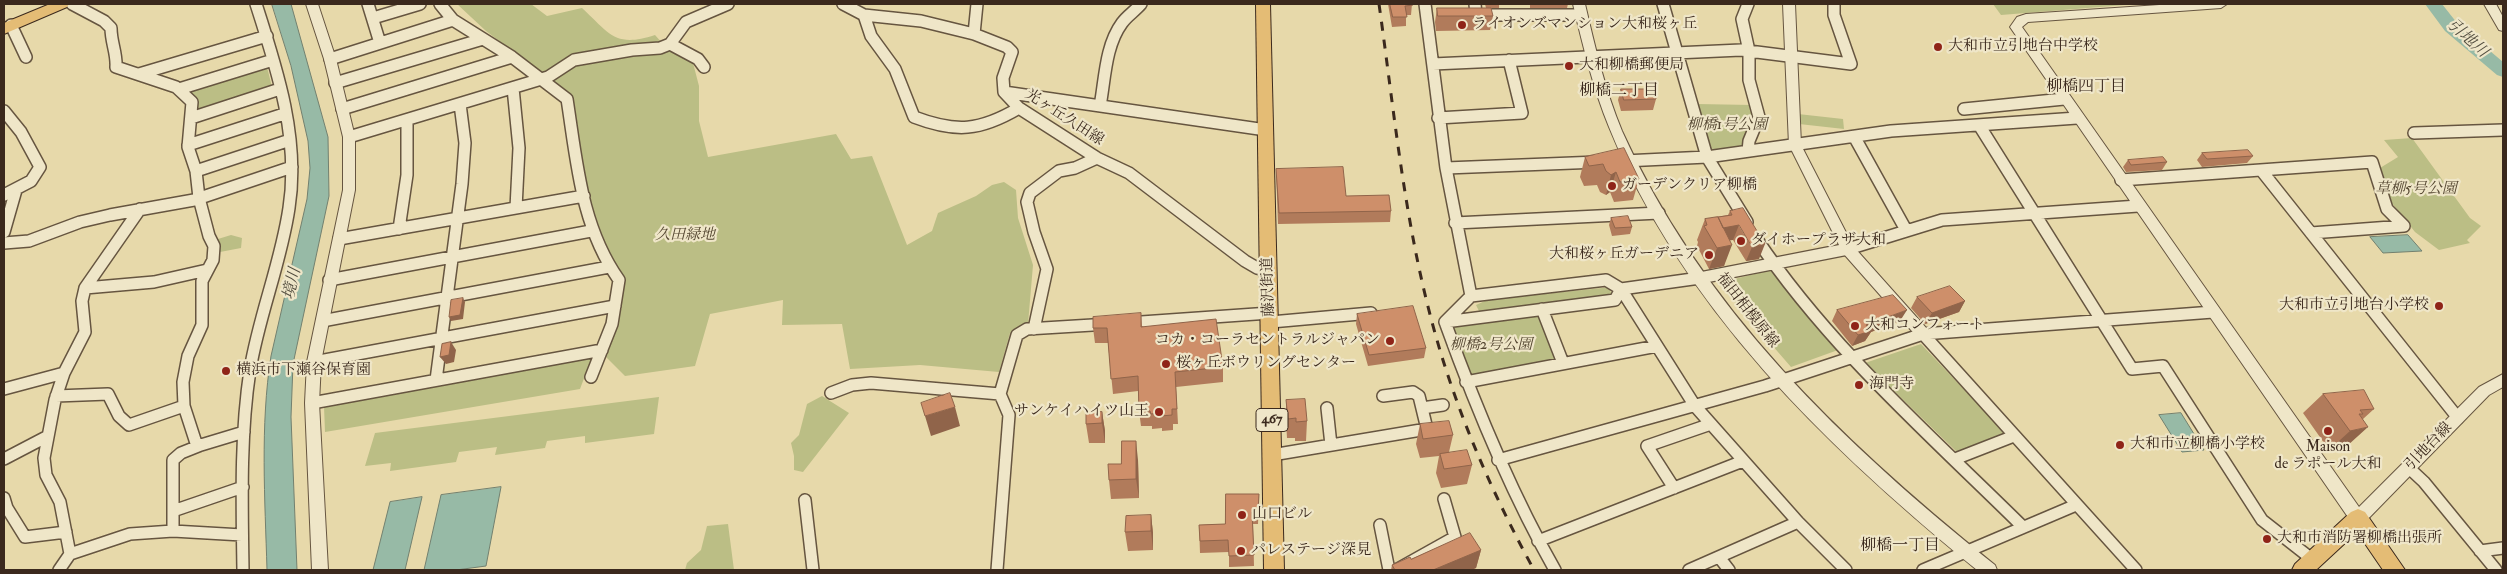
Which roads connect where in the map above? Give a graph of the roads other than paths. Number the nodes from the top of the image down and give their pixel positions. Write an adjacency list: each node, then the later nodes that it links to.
1 (45, 4): 28 (main road)
2 (62, 4): 28 (main road)
3 (72, 4): 46 (street)
4 (256, 4): 31 (street)
5 (312, 4): 40 (street)
6 (368, 4): 26 (street)
7 (420, 4): 26 (street)
8 (440, 4): 27 (street)
9 (728, 4): 34 (street)
10 (843, 4): 24 (street, 光ヶ丘久田線)
11 (977, 4): 30 (street)
12 (1141, 4): 55 (street)
13 (1263, 4): 66 (main road, 藤沢街道 / 467)
14 (1475, 4): 25 (street)
15 (1524, 4): 25 (street)
16 (1663, 4): 36 (street)
17 (1748, 4): 35 (street)
18 (1789, 4): 41 (street)
19 (1834, 4): 41 (street)
20 (2221, 4): 53 (street)
21 (2490, 4): 29 (street)
22 (1580, 9): 25 (street); 39 (street, 福田相模原線)
23 (1429, 11): 44 (street)
24 (864, 15): 30 (street, 光ヶ丘久田線); 56 (street)
25 (1526, 15)
26 (373, 18): 33 (street)
27 (453, 20): 32 (street); 33 (street)
28 (6, 25): 37 (street)
29 (2503, 27)
30 (974, 34): 52 (street, 光ヶ丘久田線)
31 (267, 36): 42 (street); 46 (street)
32 (483, 39): 38 (street); 48 (street)
33 (380, 43): 40 (street)
34 (670, 44): 45 (street); 47 (street)
35 (1749, 51): 36 (street); 41 (street); 74 (street)
36 (1677, 53): 39 (street); 75 (street)
37 (26, 57)
38 (512, 57): 47 (street); 57 (street)
39 (1591, 57): 43 (street); 77 (street, 福田相模原線)
40 (330, 58): 48 (street)
41 (1791, 58): 73 (street)
42 (273, 60): 50 (street); 51 (street)
43 (1509, 60): 44 (street); 62 (street)
44 (1433, 64): 62 (street)
45 (704, 67)
46 (139, 74): 50 (street)
47 (542, 79): 49 (street); 85 (street)
48 (336, 83): 57 (street)
49 (514, 88): 54 (street); 88 (street)
50 (179, 89): 61 (street)
51 (280, 90): 60 (street); 61 (street)
52 (1004, 92): 55 (street); 56 (street, 光ヶ丘久田線)
53 (2064, 99): 58 (street); 63 (street)
54 (460, 104): 64 (street); 92 (street)
55 (1100, 106): 66 (street)
56 (1019, 108): 76 (street, 光ヶ丘久田線)
57 (342, 109): 69 (street)
58 (1964, 109)
59 (4, 111): 83 (street)
60 (284, 114): 71 (street); 72 (street)
61 (190, 118): 72 (street)
62 (1438, 118): 79 (street)
63 (2077, 118): 65 (street); 82 (street)
64 (407, 120): 69 (street); 94 (street)
65 (1979, 125): 70 (street); 91 (street)
66 (1266, 130): 106 (main road, 藤沢街道 / 467)
67 (2503, 130): 68 (street)
68 (2414, 134)
69 (349, 137): 99 (street)
70 (1855, 138): 73 (street); 95 (street)
71 (290, 140): 78 (street); 81 (street)
72 (188, 145): 81 (street)
73 (1794, 145): 74 (street); 101 (street)
74 (1748, 151): 75 (street)
75 (1707, 157): 77 (street); 103 (street)
76 (1097, 158): 106 (street, 光ヶ丘久田線); 121 (street)
77 (1619, 162): 79 (street); 90 (street, 福田相模原線)
78 (292, 167): 86 (street); 148 (street)
79 (1446, 168): 93 (street)
80 (2261, 170): 82 (street); 98 (street); 98 (street)
81 (196, 171): 86 (street)
82 (2121, 180): 87 (street)
83 (16, 190): 84 (street); 97 (street)
84 (4, 195)
85 (584, 196): 88 (street); 96 (street)
86 (199, 198): 89 (street); 105 (street)
87 (2138, 206): 91 (street); 116 (street)
88 (516, 208): 92 (street)
89 (140, 209): 100 (street); 109 (street)
90 (1659, 213): 93 (street); 107 (street, 福田相模原線)
91 (2034, 213): 95 (street); 118 (street)
92 (458, 218): 94 (street); 102 (street)
93 (1455, 223): 111 (street)
94 (399, 229): 99 (street)
95 (1906, 230): 101 (street)
96 (591, 231): 102 (street); 104 (street)
97 (4, 232)
98 (2312, 233): 146 (street)
99 (339, 239): 108 (street)
100 (4, 242)
101 (1848, 249): 103 (street); 122 (street)
102 (453, 256): 108 (street); 112 (street)
103 (1773, 264): 107 (street); 126 (street)
104 (609, 267): 112 (street); 113 (street)
105 (207, 270): 109 (street); 142 (street)
106 (1268, 270): 117 (main road, 藤沢街道 / 467)
107 (1700, 278): 110 (street); 132 (street, 福田相模原線)
108 (329, 280): 119 (street)
109 (85, 288): 129 (street)
110 (1620, 289): 111 (street); 114 (street); 124 (street)
111 (1471, 296): 120 (street)
112 (448, 297): 119 (street); 123 (street)
113 (615, 306): 123 (street); 125 (street)
114 (1542, 309): 120 (street); 128 (street)
115 (1387, 312): 117 (street)
116 (2213, 312): 118 (street); 166 (street)
117 (1270, 318): 121 (street); 153 (main road, 藤沢街道 / 467)
118 (2101, 320): 122 (street); 179 (street)
119 (322, 321): 127 (street)
120 (1445, 322): 134 (street)
121 (1034, 329): 137 (street)
122 (1923, 334): 126 (street); 150 (street)
123 (442, 338): 127 (street); 131 (street)
124 (1656, 346): 128 (street); 143 (street)
125 (602, 350): 130 (street); 131 (street)
126 (1852, 357): 132 (street); 156 (street)
127 (314, 362): 140 (street)
128 (1563, 363): 134 (street)
129 (64, 373): 135 (street); 138 (street)
130 (590, 377)
131 (436, 380): 140 (street)
132 (1783, 380): 143 (street); 176 (street, 福田相模原線)
133 (2503, 380): 146 (street, 引地台線)
134 (1466, 382): 155 (street)
135 (4, 389)
136 (831, 393): 137 (street)
137 (1000, 394): 184 (street)
138 (56, 396): 142 (street); 149 (street)
139 (1383, 396): 145 (street)
140 (312, 403): 182 (street)
141 (1443, 405): 145 (street)
142 (184, 406): 151 (street)
143 (1695, 406): 147 (street); 155 (street)
144 (1327, 408): 152 (street)
145 (1422, 408): 152 (street)
146 (2458, 418): 158 (street, 引地台線)
147 (1711, 424): 157 (street); 160 (street)
148 (244, 432): 151 (street); 159 (street)
149 (48, 436): 154 (street); 171 (street)
150 (2014, 436): 156 (street); 164 (street)
151 (201, 445): 165 (street)
152 (1331, 445): 153 (street)
153 (1272, 455): 185 (main road, 藤沢街道 / 467)
154 (4, 459)
155 (1498, 460): 173 (street)
156 (1955, 460): 169 (street)
157 (1743, 461): 160 (street); 167 (street)
158 (2410, 468): 166 (street, 引地台線); 175 (street)
159 (243, 487): 165 (street); 172 (street)
160 (1674, 488): 173 (street)
161 (4, 498): 171 (street)
162 (1444, 498): 187 (street)
163 (805, 500): 183 (street)
164 (2076, 505): 169 (street); 194 (street)
165 (173, 511): 170 (street)
166 (2358, 518): 179 (main road); 195 (main road)
167 (1798, 522): 178 (street); 191 (street)
168 (1380, 525): 186 (street)
169 (2023, 527): 176 (street)
170 (173, 531): 172 (street); 177 (street)
171 (66, 532): 177 (street)
172 (242, 535): 181 (street)
173 (1538, 541): 188 (street)
174 (2503, 548): 175 (street)
175 (2480, 551): 196 (street)
176 (1965, 552): 192 (street); 193 (street, 福田相模原線)
177 (70, 554): 180 (street)
178 (1719, 557): 189 (street); 190 (street)
179 (2307, 565)
180 (59, 570)
181 (243, 570)
182 (320, 570)
183 (813, 570)
184 (998, 570)
185 (1274, 570)
186 (1389, 570)
187 (1396, 570)
188 (1555, 570)
189 (1689, 570)
190 (1729, 570)
191 (1846, 570)
192 (1924, 570)
193 (1989, 570)
194 (2136, 570)
195 (2395, 570)
196 (2496, 570)

